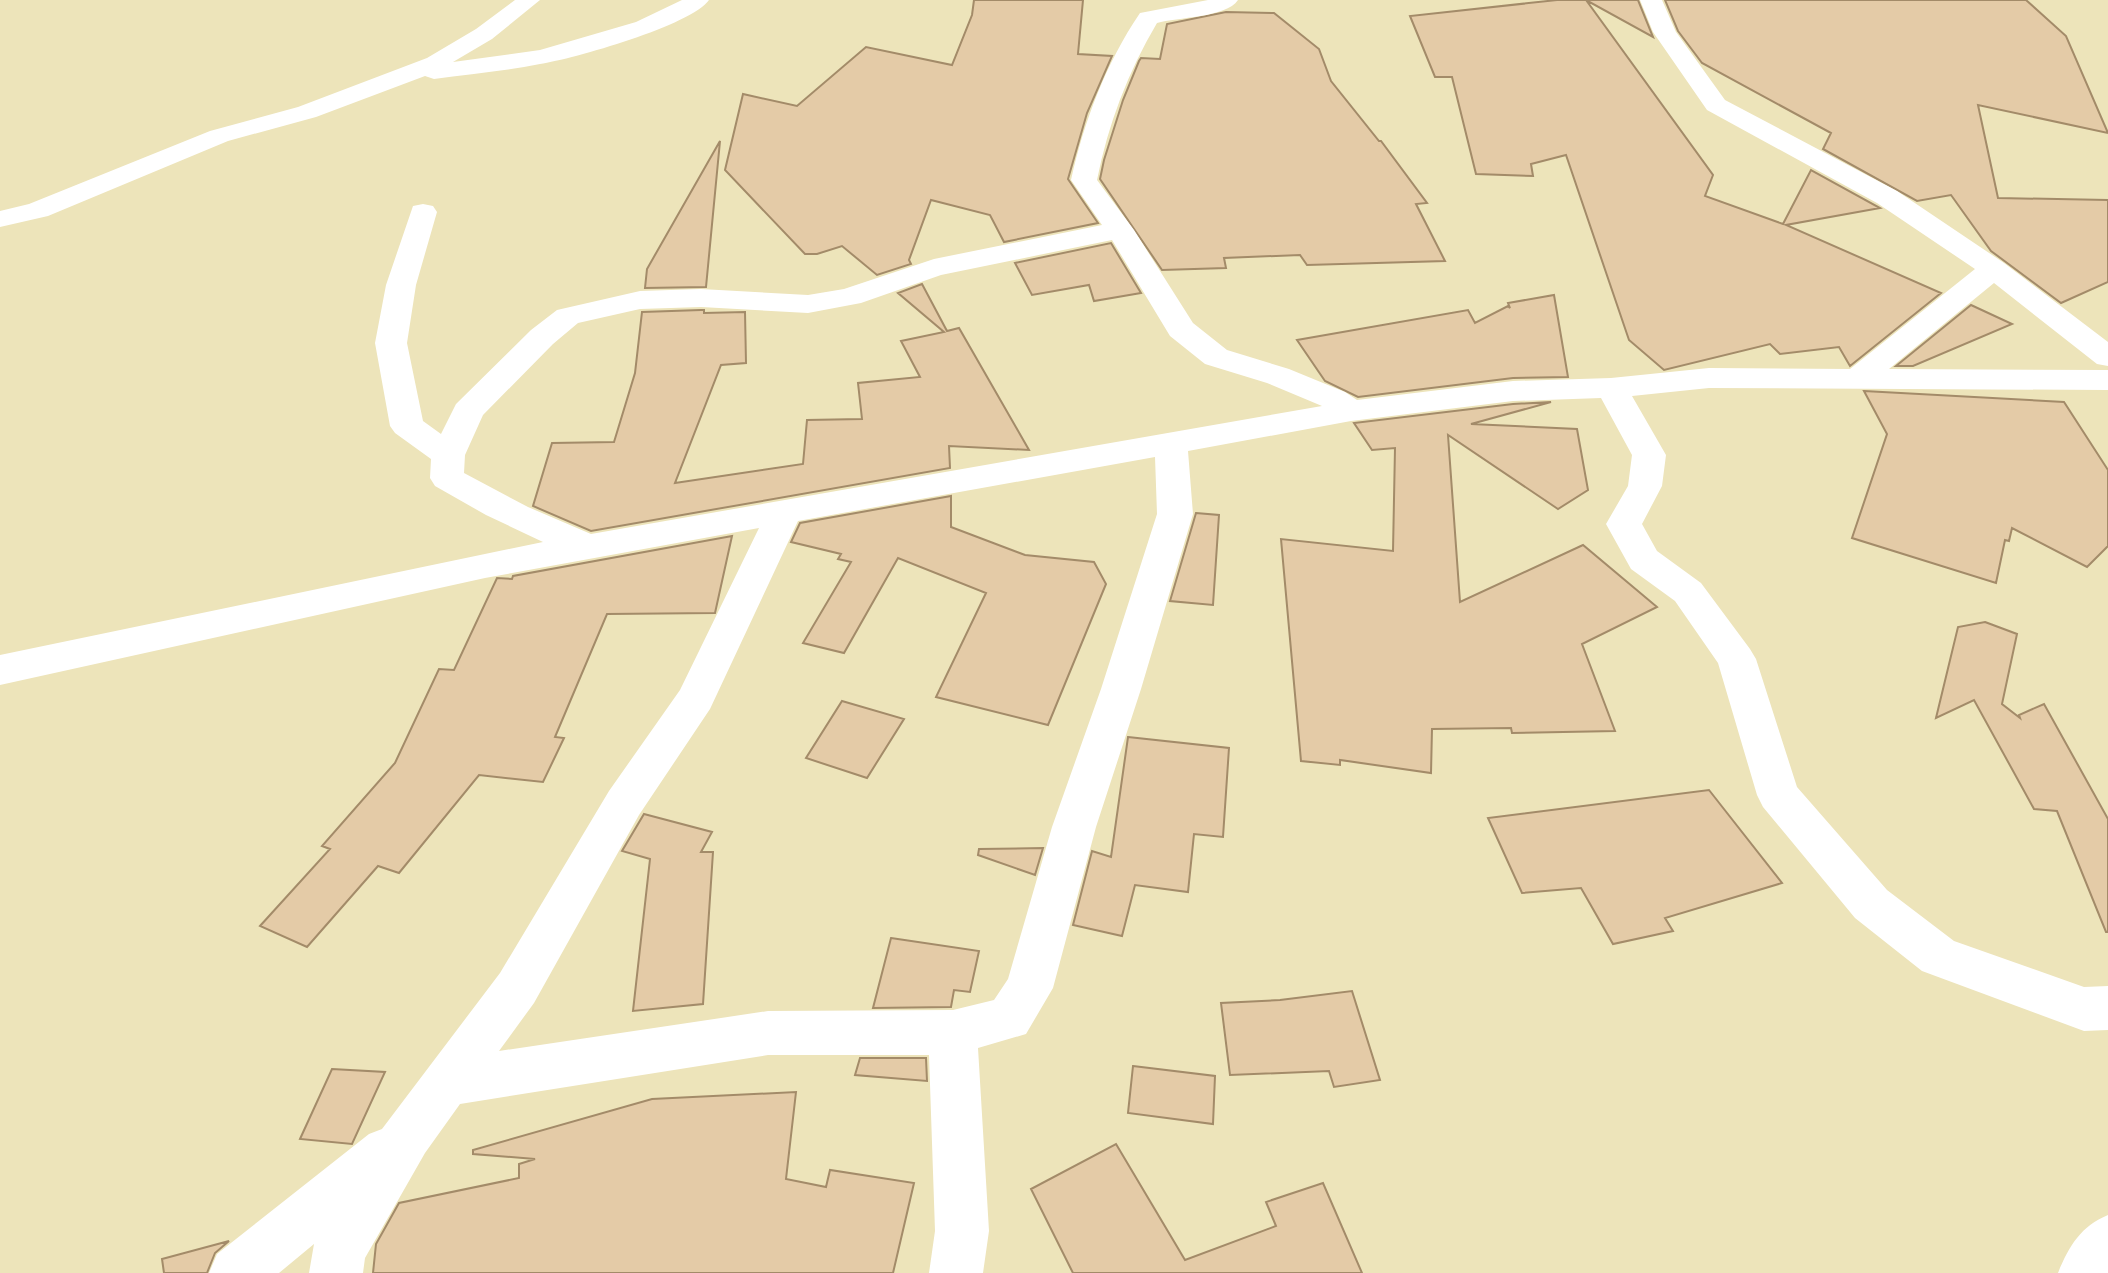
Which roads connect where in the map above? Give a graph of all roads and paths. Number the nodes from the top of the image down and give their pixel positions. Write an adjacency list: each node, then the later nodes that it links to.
1 (529, 0): 5 (street)
2 (698, 0): 5 (street)
3 (1227, 0): 8 (street)
4 (1651, 0): 9 (street)
5 (384, 84): 7 (street)
6 (424, 212): 16 (street)
7 (0, 219)
8 (1120, 230): 14 (street); 16 (street)
9 (1994, 269): 10 (street); 11 (street)
10 (2108, 357)
11 (1859, 378): 12 (street); 13 (street)
12 (2108, 380)
13 (1611, 387): 14 (street); 20 (street)
14 (1351, 411): 15 (street)
15 (1171, 441): 17 (street); 21 (street)
16 (447, 455): 18 (street)
17 (785, 511): 18 (street); 22 (street)
18 (589, 547): 19 (street)
19 (0, 670)
20 (2108, 1008)
21 (953, 1032): 22 (street); 27 (street)
22 (446, 1083): 23 (street)
23 (407, 1135): 25 (street); 26 (street)
24 (2108, 1242): 28 (street)
25 (236, 1273)
26 (336, 1273)
27 (956, 1273)
28 (2085, 1273)

